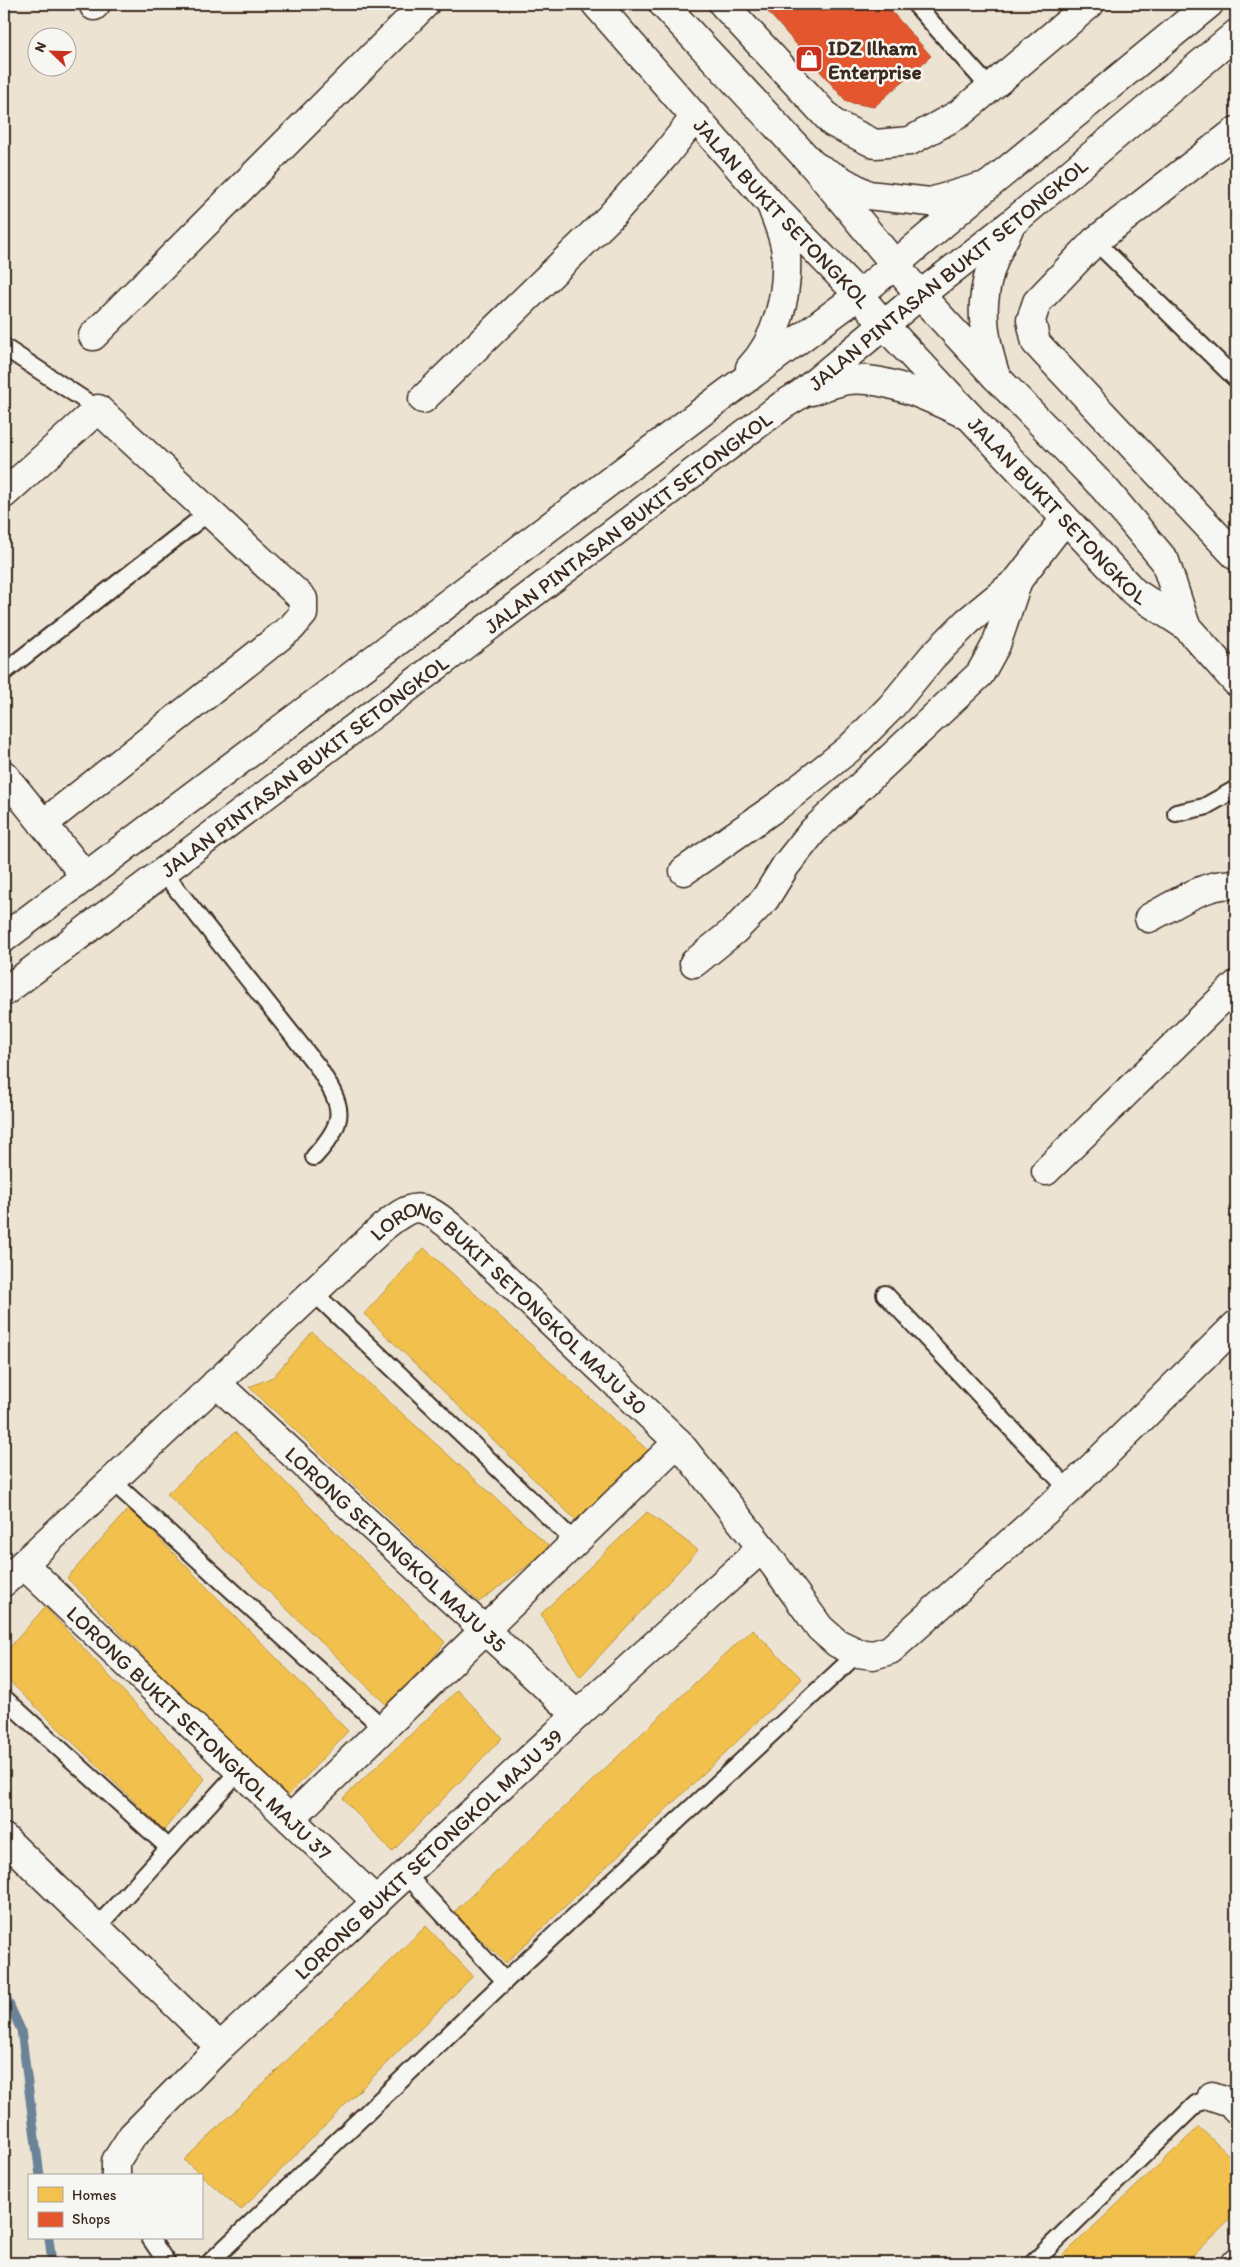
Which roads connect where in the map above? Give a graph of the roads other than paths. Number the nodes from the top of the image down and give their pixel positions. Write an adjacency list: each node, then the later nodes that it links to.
1 (426, 4): 21 (street)
2 (596, 4): 10 (street, JALAN BUKIT SETONGKOL)
3 (663, 4): 12 (street, JALAN BUKIT SETONGKOL)
4 (723, 4): 9 (street)
5 (915, 4): 9 (lane)
6 (1090, 4): 9 (street)
7 (1210, 4): 13 (street, JALAN PINTASAN BUKIT SETONGKOL)
8 (1236, 34): 15 (street, JALAN PINTASAN BUKIT SETONGKOL)
9 (990, 88)
10 (695, 116): 14 (street, JALAN BUKIT SETONGKOL); 27 (street)
11 (1233, 141): 16 (street)
12 (813, 165): 13 (street); 17 (street, JALAN BUKIT SETONGKOL)
13 (990, 184): 17 (street, JALAN PINTASAN BUKIT SETONGKOL)
14 (771, 204): 18 (street, JALAN BUKIT SETONGKOL); 26 (street)
15 (1012, 223): 19 (street, JALAN PINTASAN BUKIT SETONGKOL); 23 (street)
16 (1096, 240): 24 (lane); 33 (street)
17 (895, 265): 18 (street, JALAN PINTASAN BUKIT SETONGKOL); 19 (street, JALAN BUKIT SETONGKOL)
18 (860, 295): 20 (street, JALAN BUKIT SETONGKOL); 26 (street, JALAN PINTASAN BUKIT SETONGKOL)
19 (920, 295): 20 (street, JALAN PINTASAN BUKIT SETONGKOL); 23 (street, JALAN BUKIT SETONGKOL)
20 (884, 325): 25 (street, JALAN PINTASAN BUKIT SETONGKOL); 29 (street, JALAN BUKIT SETONGKOL)
21 (92, 336)
22 (4, 347): 28 (lane)
23 (996, 377): 35 (street, JALAN BUKIT SETONGKOL)
24 (1236, 379)
25 (801, 394): 29 (street); 43 (street, JALAN PINTASAN BUKIT SETONGKOL)
26 (723, 396): 44 (street, JALAN PINTASAN BUKIT SETONGKOL)
27 (423, 399)
28 (98, 409): 30 (street); 31 (street)
29 (969, 416): 32 (street, JALAN BUKIT SETONGKOL)
30 (4, 494)
31 (209, 512): 36 (lane); 41 (street)
32 (1065, 519): 34 (street); 35 (street, JALAN BUKIT SETONGKOL)
33 (1236, 556)
34 (1018, 580): 42 (street); 48 (street)
35 (1186, 626): 37 (street, JALAN BUKIT SETONGKOL)
36 (4, 672)
37 (1236, 682)
38 (4, 775): 41 (street)
39 (1236, 789): 40 (lane)
40 (1176, 813)
41 (43, 824): 44 (street)
42 (684, 871)
43 (164, 872): 50 (street, JALAN PINTASAN BUKIT SETONGKOL); 51 (lane)
44 (85, 876): 47 (street, JALAN PINTASAN BUKIT SETONGKOL)
45 (1236, 886): 46 (street)
46 (1149, 918)
47 (4, 938)
48 (694, 963)
49 (1236, 986): 52 (street)
50 (4, 992)
51 (314, 1157)
52 (1046, 1171)
53 (313, 1292): 56 (street, LORONG BUKIT SETONGKOL MAJU 30); 57 (street, LORONG BUKIT SETONGKOL MAJU 30); 60 (lane)
54 (886, 1294): 59 (lane)
55 (1236, 1325): 59 (street)
56 (216, 1383): 58 (street, LORONG BUKIT SETONGKOL MAJU 30); 63 (street, LORONG SETONGKOL MAJU 35)
57 (678, 1442): 60 (street); 61 (street, LORONG BUKIT SETONGKOL MAJU 30)
58 (112, 1481): 62 (street, LORONG BUKIT SETONGKOL MAJU 30); 67 (lane)
59 (1069, 1490): 64 (street)
60 (575, 1542): 63 (street)
61 (762, 1548): 64 (street, LORONG BUKIT SETONGKOL MAJU 30); 66 (street, LORONG BUKIT SETONGKOL MAJU 39)
62 (13, 1573): 68 (street, LORONG BUKIT SETONGKOL MAJU 37)
63 (484, 1630): 66 (street, LORONG SETONGKOL MAJU 35); 67 (street)
64 (858, 1653): 75 (lane)
65 (4, 1698): 71 (lane)
66 (577, 1715): 72 (street, LORONG BUKIT SETONGKOL MAJU 39)
67 (383, 1728): 69 (street)
68 (240, 1771): 69 (street, LORONG BUKIT SETONGKOL MAJU 37); 71 (lane)
69 (290, 1819): 73 (street, LORONG BUKIT SETONGKOL MAJU 37)
70 (4, 1838): 74 (street)
71 (169, 1848): 74 (lane)
72 (406, 1874): 73 (street, LORONG BUKIT SETONGKOL MAJU 39); 75 (lane)
73 (377, 1902): 76 (street, LORONG BUKIT SETONGKOL MAJU 39)
74 (96, 1928): 76 (street)
75 (505, 1981): 82 (lane)
76 (220, 2047): 79 (street, LORONG BUKIT SETONGKOL MAJU 39)
77 (1212, 2096): 78 (street); 83 (lane)
78 (1236, 2109)
79 (116, 2174)
80 (151, 2240): 81 (lane)
81 (167, 2263)
82 (209, 2263)
83 (1032, 2263)

